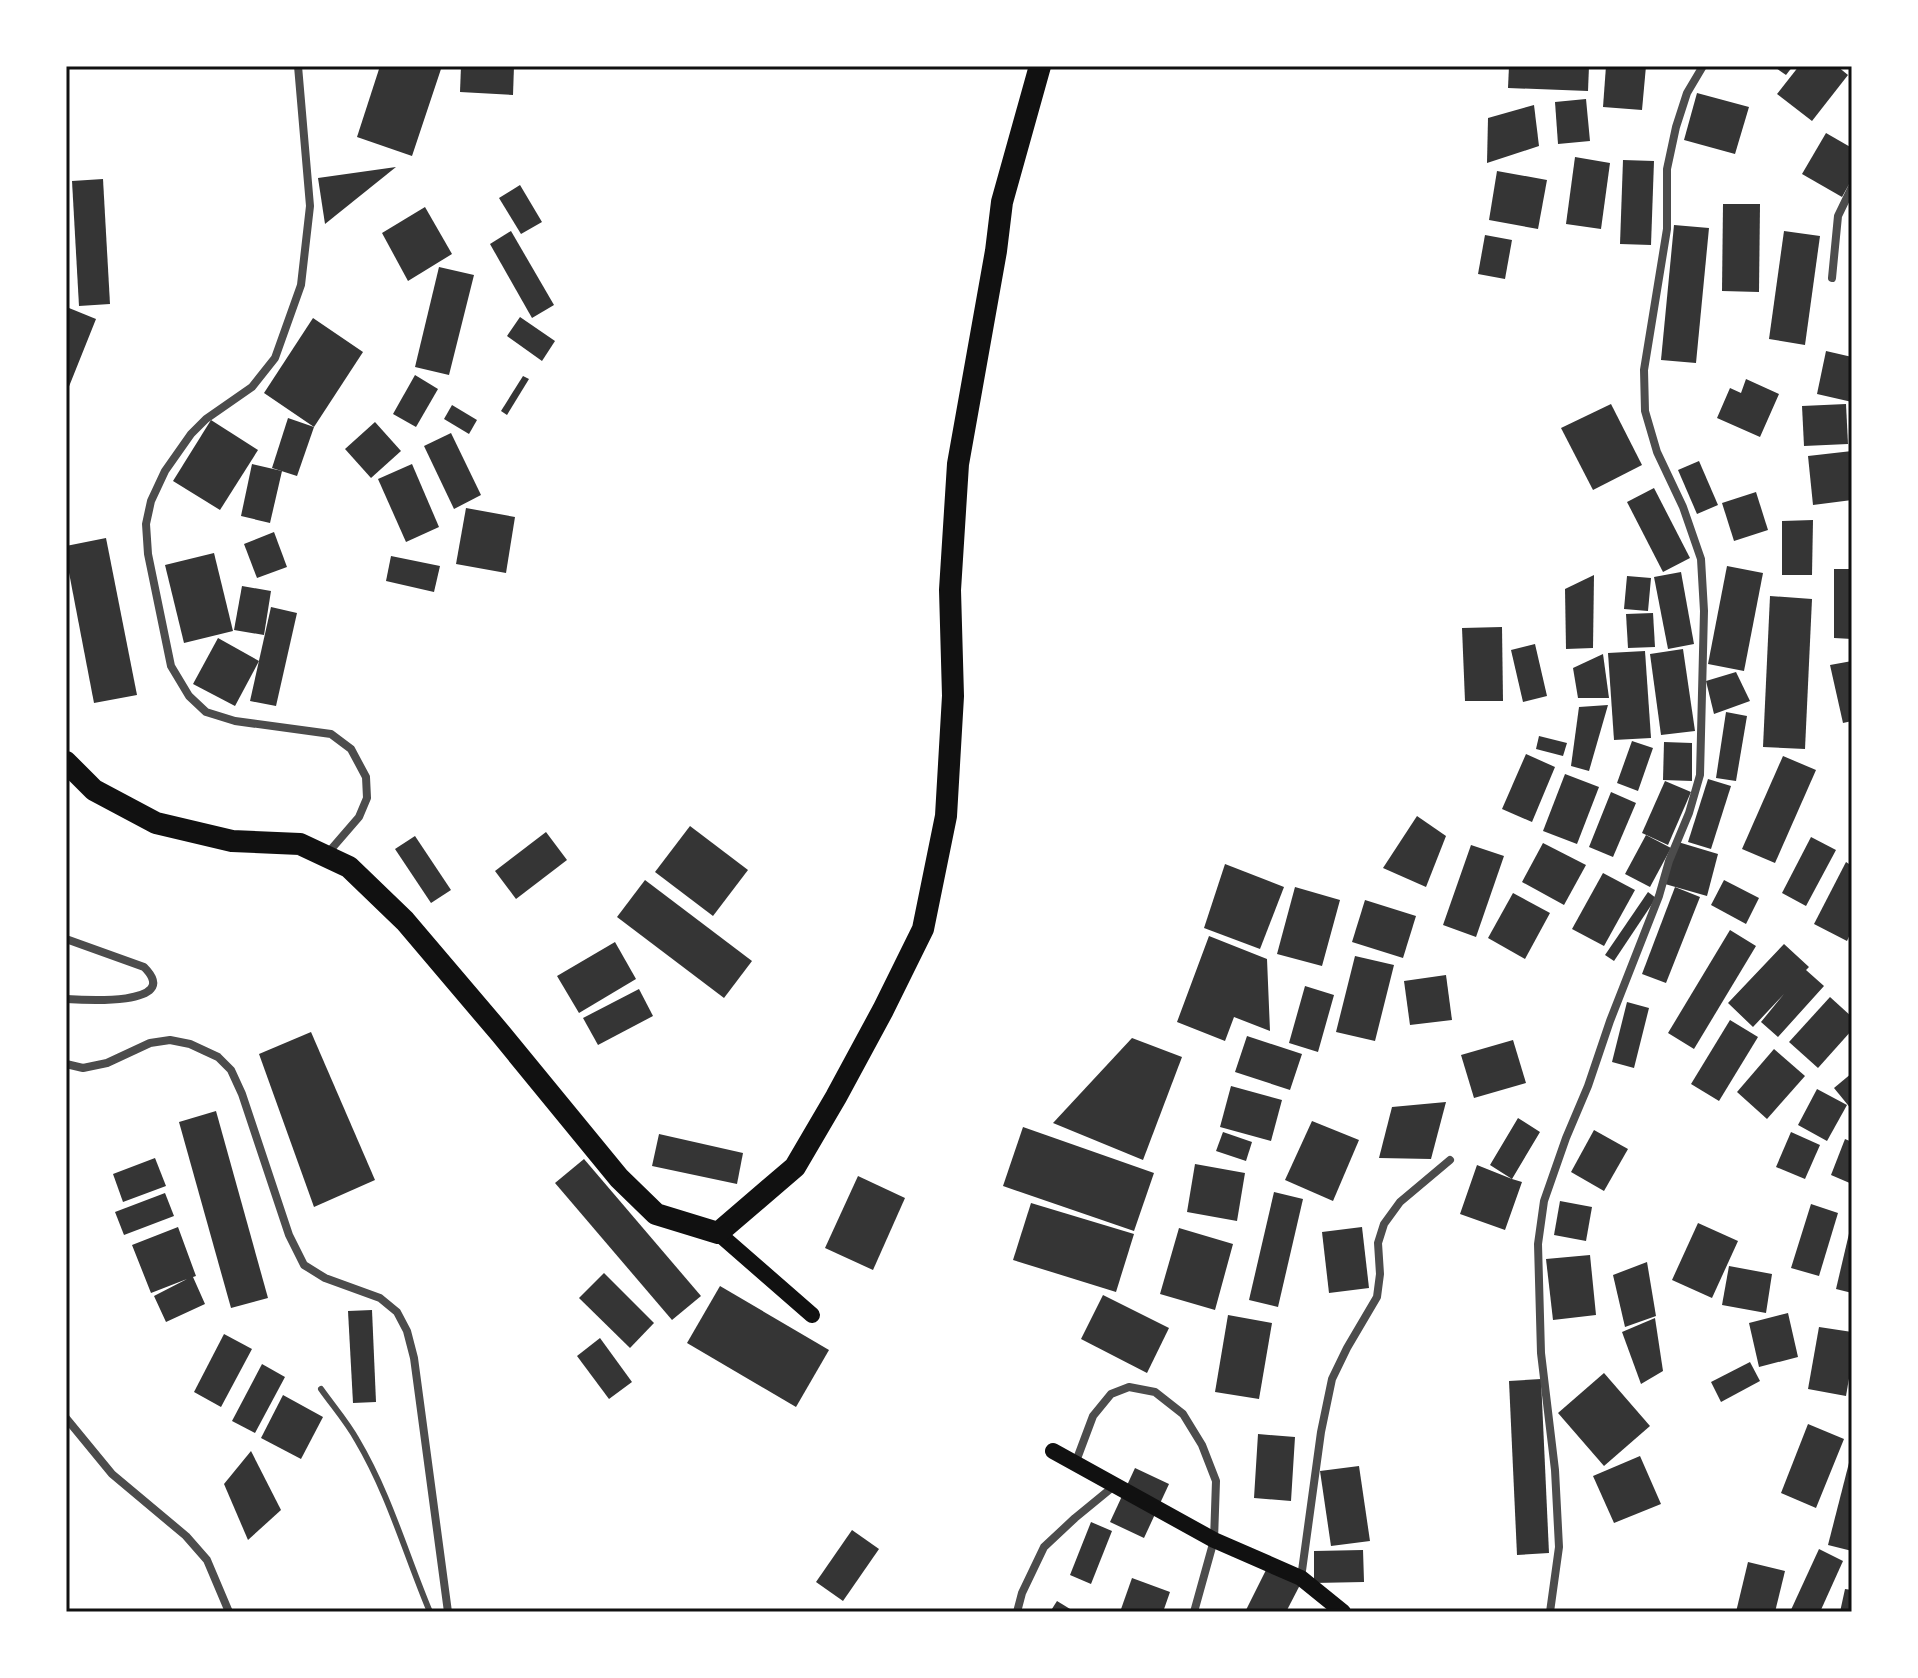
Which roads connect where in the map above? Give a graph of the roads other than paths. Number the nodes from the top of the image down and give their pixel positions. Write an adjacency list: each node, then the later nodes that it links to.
1 (298, 66): 7 (street)
2 (1040, 66): 12 (highway)
3 (1703, 66): 27 (street)
4 (1852, 187): 5 (street)
5 (1832, 278)
6 (66, 762): 7 (highway)
7 (326, 856): 12 (highway)
8 (66, 939): 9 (street)
9 (66, 999)
10 (66, 1064): 23 (street)
11 (1450, 1160): 20 (street)
12 (718, 1233): 13 (main road)
13 (812, 1315)
14 (321, 1389): 22 (lane)
15 (66, 1418): 21 (street)
16 (1053, 1451): 17 (main road)
17 (1075, 1464): 18 (main road); 19 (street)
18 (1114, 1486): 19 (main road); 24 (street)
19 (1214, 1540): 20 (main road); 25 (street)
20 (1301, 1578): 26 (main road)
21 (229, 1612)
22 (430, 1612)
23 (448, 1612)
24 (1017, 1612)
25 (1194, 1612)
26 (1343, 1612)
27 (1550, 1612)

